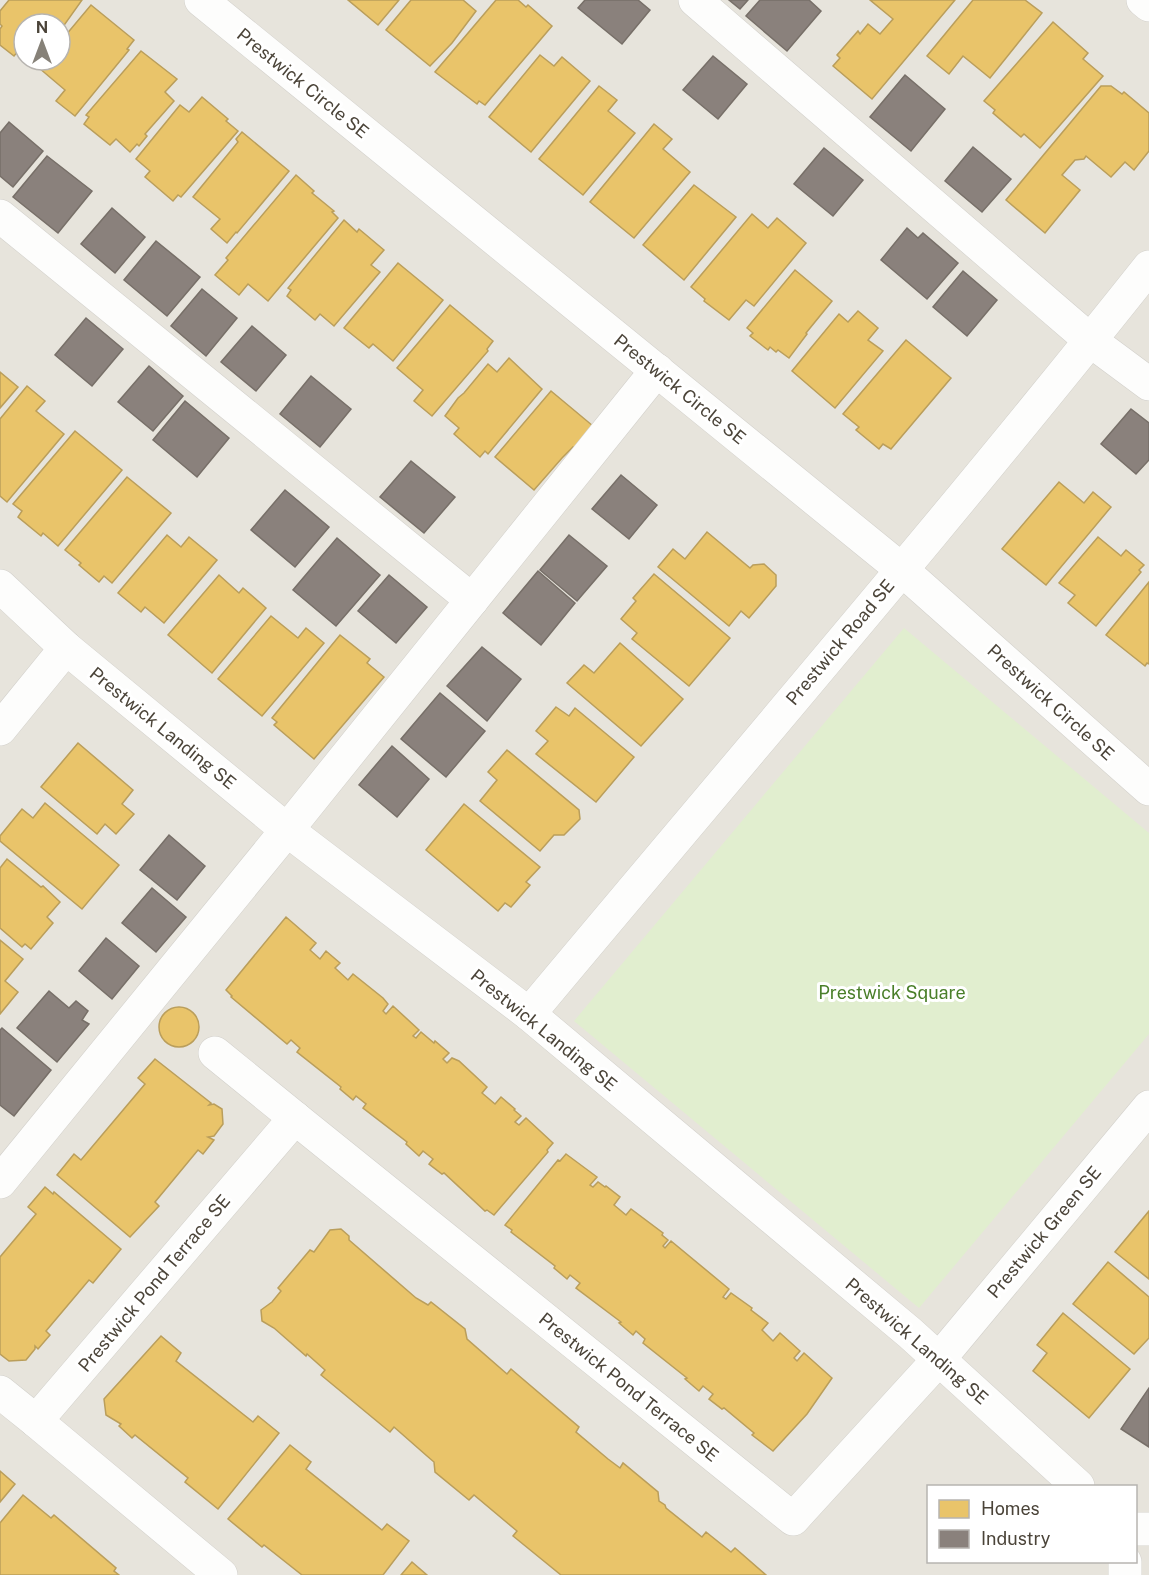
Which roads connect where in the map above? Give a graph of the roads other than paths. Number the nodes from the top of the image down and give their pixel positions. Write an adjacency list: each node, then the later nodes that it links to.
1 (201, 0): 8 (street, Prestwick Circle SE)
2 (695, 0): 7 (street)
3 (1143, 0): 4 (street)
4 (1149, 5)
5 (0, 216): 12 (street)
6 (1149, 267): 7 (street, Prestwick Road SE)
7 (1091, 341): 9 (street); 10 (street, Prestwick Road SE)
8 (657, 370): 10 (street, Prestwick Circle SE); 12 (street)
9 (1149, 384)
10 (901, 569): 15 (street, Prestwick Circle SE); 17 (street, Prestwick Road SE)
11 (0, 586): 13 (street, Prestwick Landing SE)
12 (472, 600): 16 (street)
13 (66, 648): 14 (street); 16 (street, Prestwick Landing SE)
14 (0, 729)
15 (1149, 789)
16 (287, 830): 17 (street, Prestwick Landing SE); 21 (street)
17 (529, 1014): 22 (street, Prestwick Landing SE)
18 (215, 1053): 20 (street, Prestwick Pond Terrace SE)
19 (1149, 1107): 22 (street, Prestwick Green SE)
20 (295, 1118): 22 (street, Prestwick Pond Terrace SE); 24 (street, Prestwick Pond Terrace SE)
21 (0, 1182)
22 (939, 1358): 25 (street, Prestwick Landing SE)
23 (0, 1392): 24 (street)
24 (36, 1421): 26 (street)
25 (1077, 1485)
26 (221, 1575)

